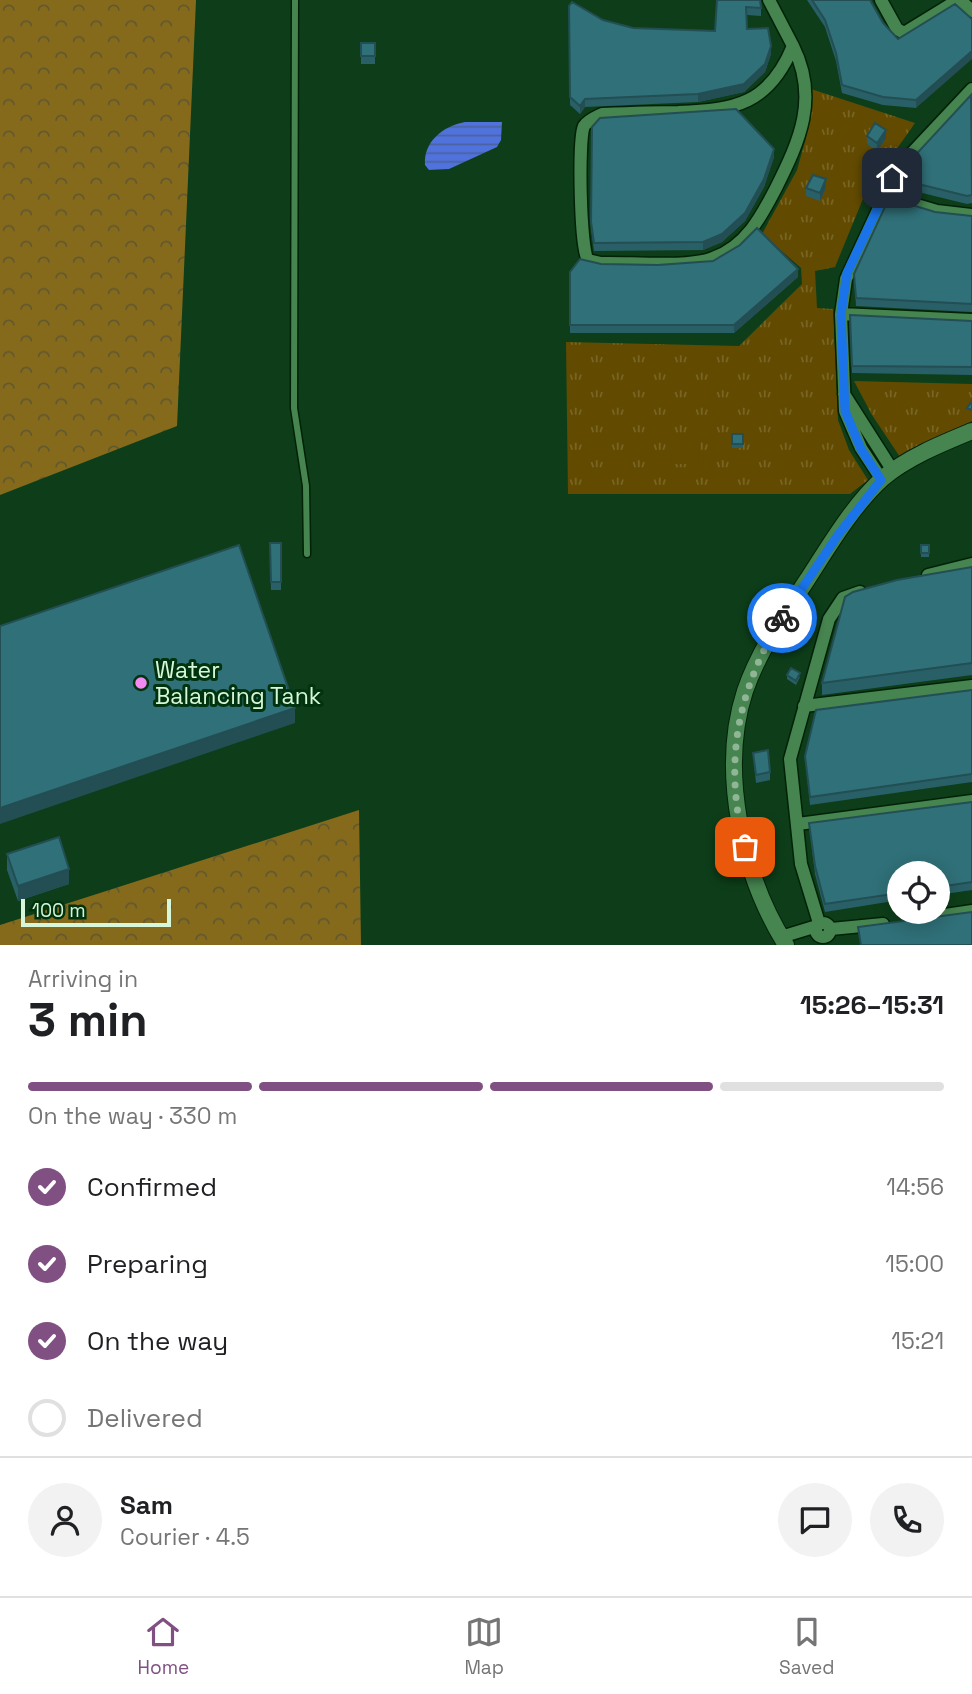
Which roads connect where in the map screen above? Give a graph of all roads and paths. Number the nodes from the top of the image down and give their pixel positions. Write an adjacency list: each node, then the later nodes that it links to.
1 (295, 0): 14 (lane)
2 (769, 0): 6 (street)
3 (881, 0): 4 (street)
4 (959, 0): 5 (street)
5 (972, 11)
6 (793, 46): 6 (street)
7 (970, 92): 8 (street)
8 (883, 195): 9 (street); 10 (street)
9 (972, 215)
10 (841, 314): 11 (street); 13 (street)
11 (972, 320)
12 (972, 431): 13 (street)
13 (887, 475): 24 (street)
14 (307, 554)
15 (972, 564): 16 (street)
16 (921, 577)
17 (868, 589): 19 (street)
18 (972, 686): 19 (street)
19 (804, 706): 21 (street)
20 (972, 801): 21 (street)
21 (798, 824): 23 (street)
22 (972, 911): 23 (street)
23 (824, 932): 24 (street)
24 (784, 942)

